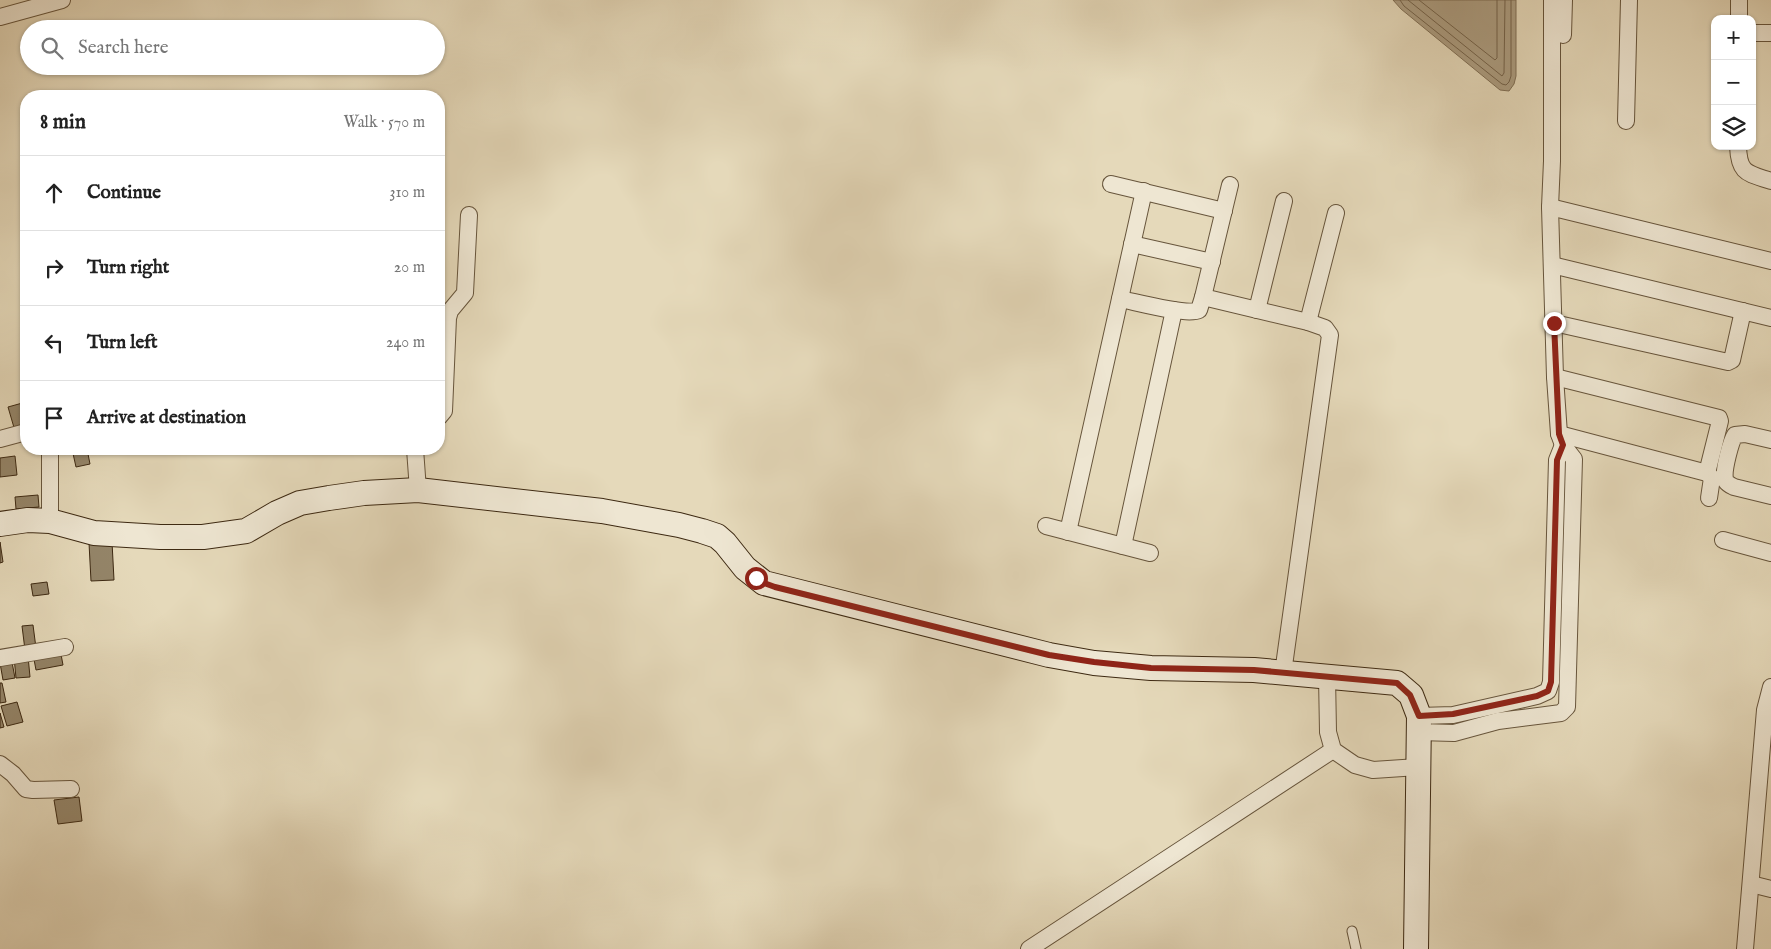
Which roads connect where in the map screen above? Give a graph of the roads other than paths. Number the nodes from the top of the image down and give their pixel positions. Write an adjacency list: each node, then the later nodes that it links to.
1 (62, 0): 7 (street)
2 (1552, 0): 12 (street)
3 (1564, 0): 12 (street)
4 (1630, 0): 10 (street)
5 (1739, 0): 6 (street)
6 (1739, 15)
7 (0, 17)
8 (1756, 32): 9 (street)
9 (1771, 32)
10 (1626, 121)
11 (1738, 150): 13 (street)
12 (1552, 161): 18 (street)
13 (1771, 180)
14 (1111, 184): 16 (street)
15 (1230, 185): 19 (street)
16 (1144, 191): 19 (street); 22 (street)
17 (1284, 201): 29 (street)
18 (1550, 207): 23 (street); 25 (street)
19 (1224, 211): 24 (street)
20 (1336, 213): 32 (street)
21 (469, 215): 35 (street)
22 (1132, 244): 24 (street); 27 (street)
23 (1771, 261)
24 (1212, 262): 26 (street)
25 (1552, 265): 30 (street); 33 (street)
26 (1204, 297): 28 (street); 29 (street)
27 (1120, 299): 28 (street); 49 (street)
28 (1174, 310): 51 (street)
29 (1257, 310): 32 (street)
30 (1743, 311): 31 (street); 33 (street)
31 (1771, 318)
32 (1308, 322): 56 (street)
33 (1554, 323): 34 (street)
34 (1555, 377): 38 (street); 42 (street)
35 (445, 388)
36 (20, 434): 37 (street)
37 (0, 439)
38 (1561, 439): 42 (street); 60 (street); 60 (street)
39 (1771, 440): 44 (street)
40 (50, 455): 46 (street)
41 (415, 455): 43 (street)
42 (1707, 473): 45 (street)
43 (418, 490): 46 (street); 56 (street)
44 (1771, 496)
45 (1709, 498)
46 (50, 521): 47 (street)
47 (0, 524)
48 (1046, 526): 49 (street)
49 (1068, 532): 51 (street)
50 (1723, 540): 53 (street)
51 (1123, 546): 52 (street)
52 (1150, 553)
53 (1771, 553)
54 (66, 647): 55 (street)
55 (0, 658)
56 (1282, 672): 57 (street)
57 (1327, 676): 60 (street); 61 (street)
58 (1771, 687): 59 (street)
59 (1768, 711): 62 (street)
60 (1419, 724): 64 (street)
61 (1333, 750): 64 (street); 70 (street)
62 (1766, 762): 66 (street)
63 (0, 764): 65 (street)
64 (1418, 767): 72 (street)
65 (71, 788)
66 (1764, 818): 67 (street)
67 (1751, 884): 68 (street); 73 (street)
68 (1771, 889)
69 (1352, 931): 71 (lane)
70 (1029, 949)
71 (1356, 949)
72 (1416, 949)
73 (1746, 949)

